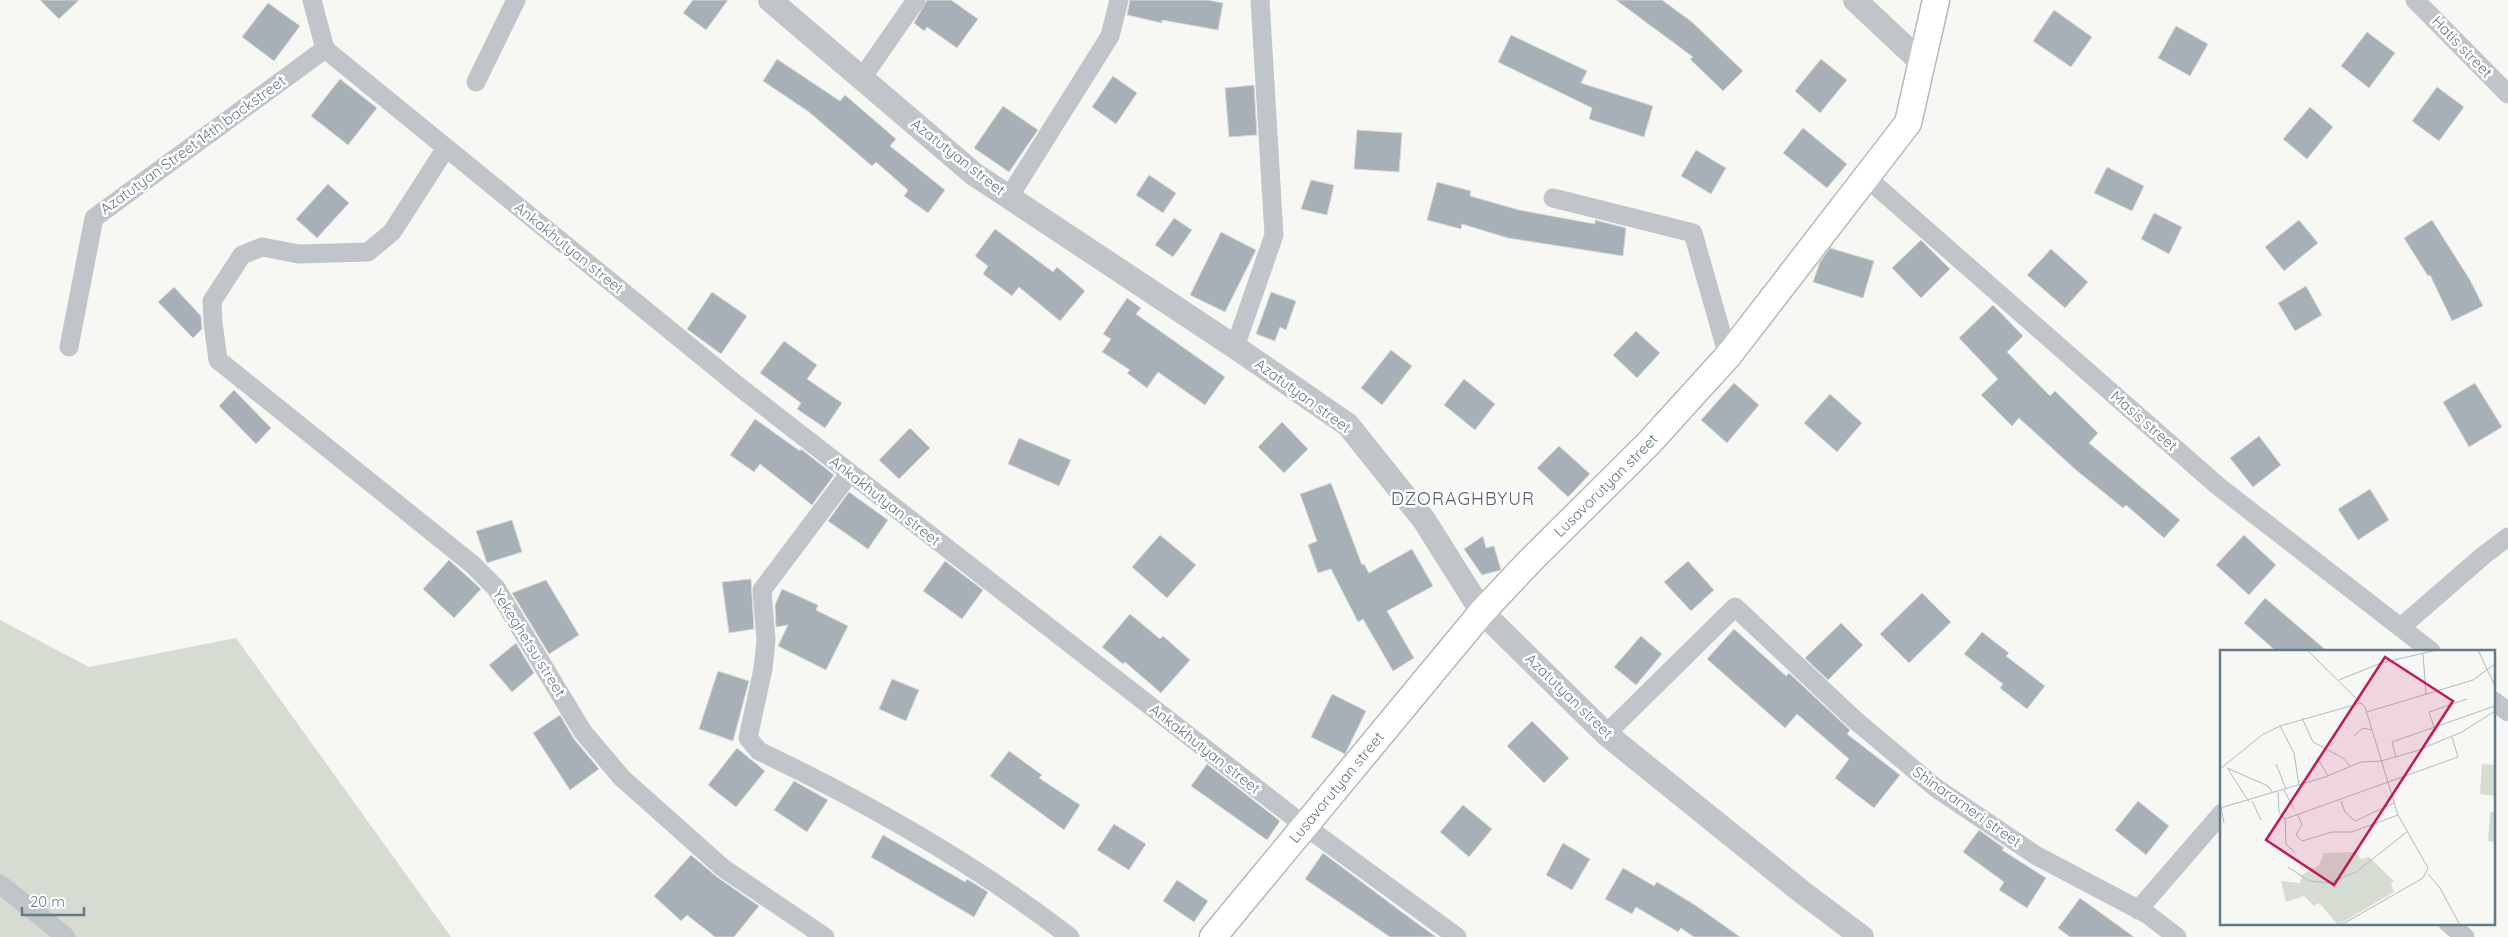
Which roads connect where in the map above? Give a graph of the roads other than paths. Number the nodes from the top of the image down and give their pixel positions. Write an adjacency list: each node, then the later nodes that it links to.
1 (312, 0): 10 (street)
2 (516, 0): 13 (street)
3 (770, 0): 12 (street, Azatutyan street)
4 (916, 0): 12 (street)
5 (1120, 0): 17 (street)
6 (1260, 0): 20 (street)
7 (1855, 0): 11 (street)
8 (1936, 0): 11 (main road, Lusavorutyan street)
9 (2416, 0): 14 (street, Hatis street)
10 (325, 49): 15 (street, Ankakhutyan street); 19 (street, Azatutyan Street 14th backstreet)
11 (1921, 62): 16 (main road, Lusavorutyan street)
12 (862, 78): 17 (street, Azatutyan street)
13 (476, 82)
14 (2508, 94)
15 (446, 148): 22 (street, Ankakhutyan street); 36 (street, Yekeghetsu street)
16 (1867, 178): 21 (main road, Lusavorutyan street); 25 (street, Masis street)
17 (1009, 197): 20 (street, Azatutyan street)
18 (1553, 198): 21 (street)
19 (69, 347)
20 (1235, 347): 24 (street, Azatutyan street)
21 (1728, 356): 24 (main road, Lusavorutyan street)
22 (850, 473): 31 (street, Ankakhutyan street); 37 (street)
23 (2508, 537): 25 (street)
24 (1482, 612): 29 (street, Azatutyan street); 31 (main road, Lusavorutyan street)
25 (2401, 627): 26 (street, Masis street)
26 (2430, 650)
27 (2496, 703): 28 (street)
28 (2508, 712)
29 (1606, 734): 33 (street, Shinararneri street); 40 (street, Azatutyan street)
30 (2220, 815): 33 (street)
31 (1305, 826): 38 (main road, Lusavorutyan street); 39 (street, Ankakhutyan street)
32 (0, 884): 35 (street)
33 (2138, 910): 41 (street, Shinararneri street)
34 (2449, 924): 42 (street)
35 (66, 937)
36 (825, 937)
37 (1070, 937)
38 (1213, 937)
39 (1457, 937)
40 (1862, 937)
41 (2177, 937)
42 (2464, 937)

